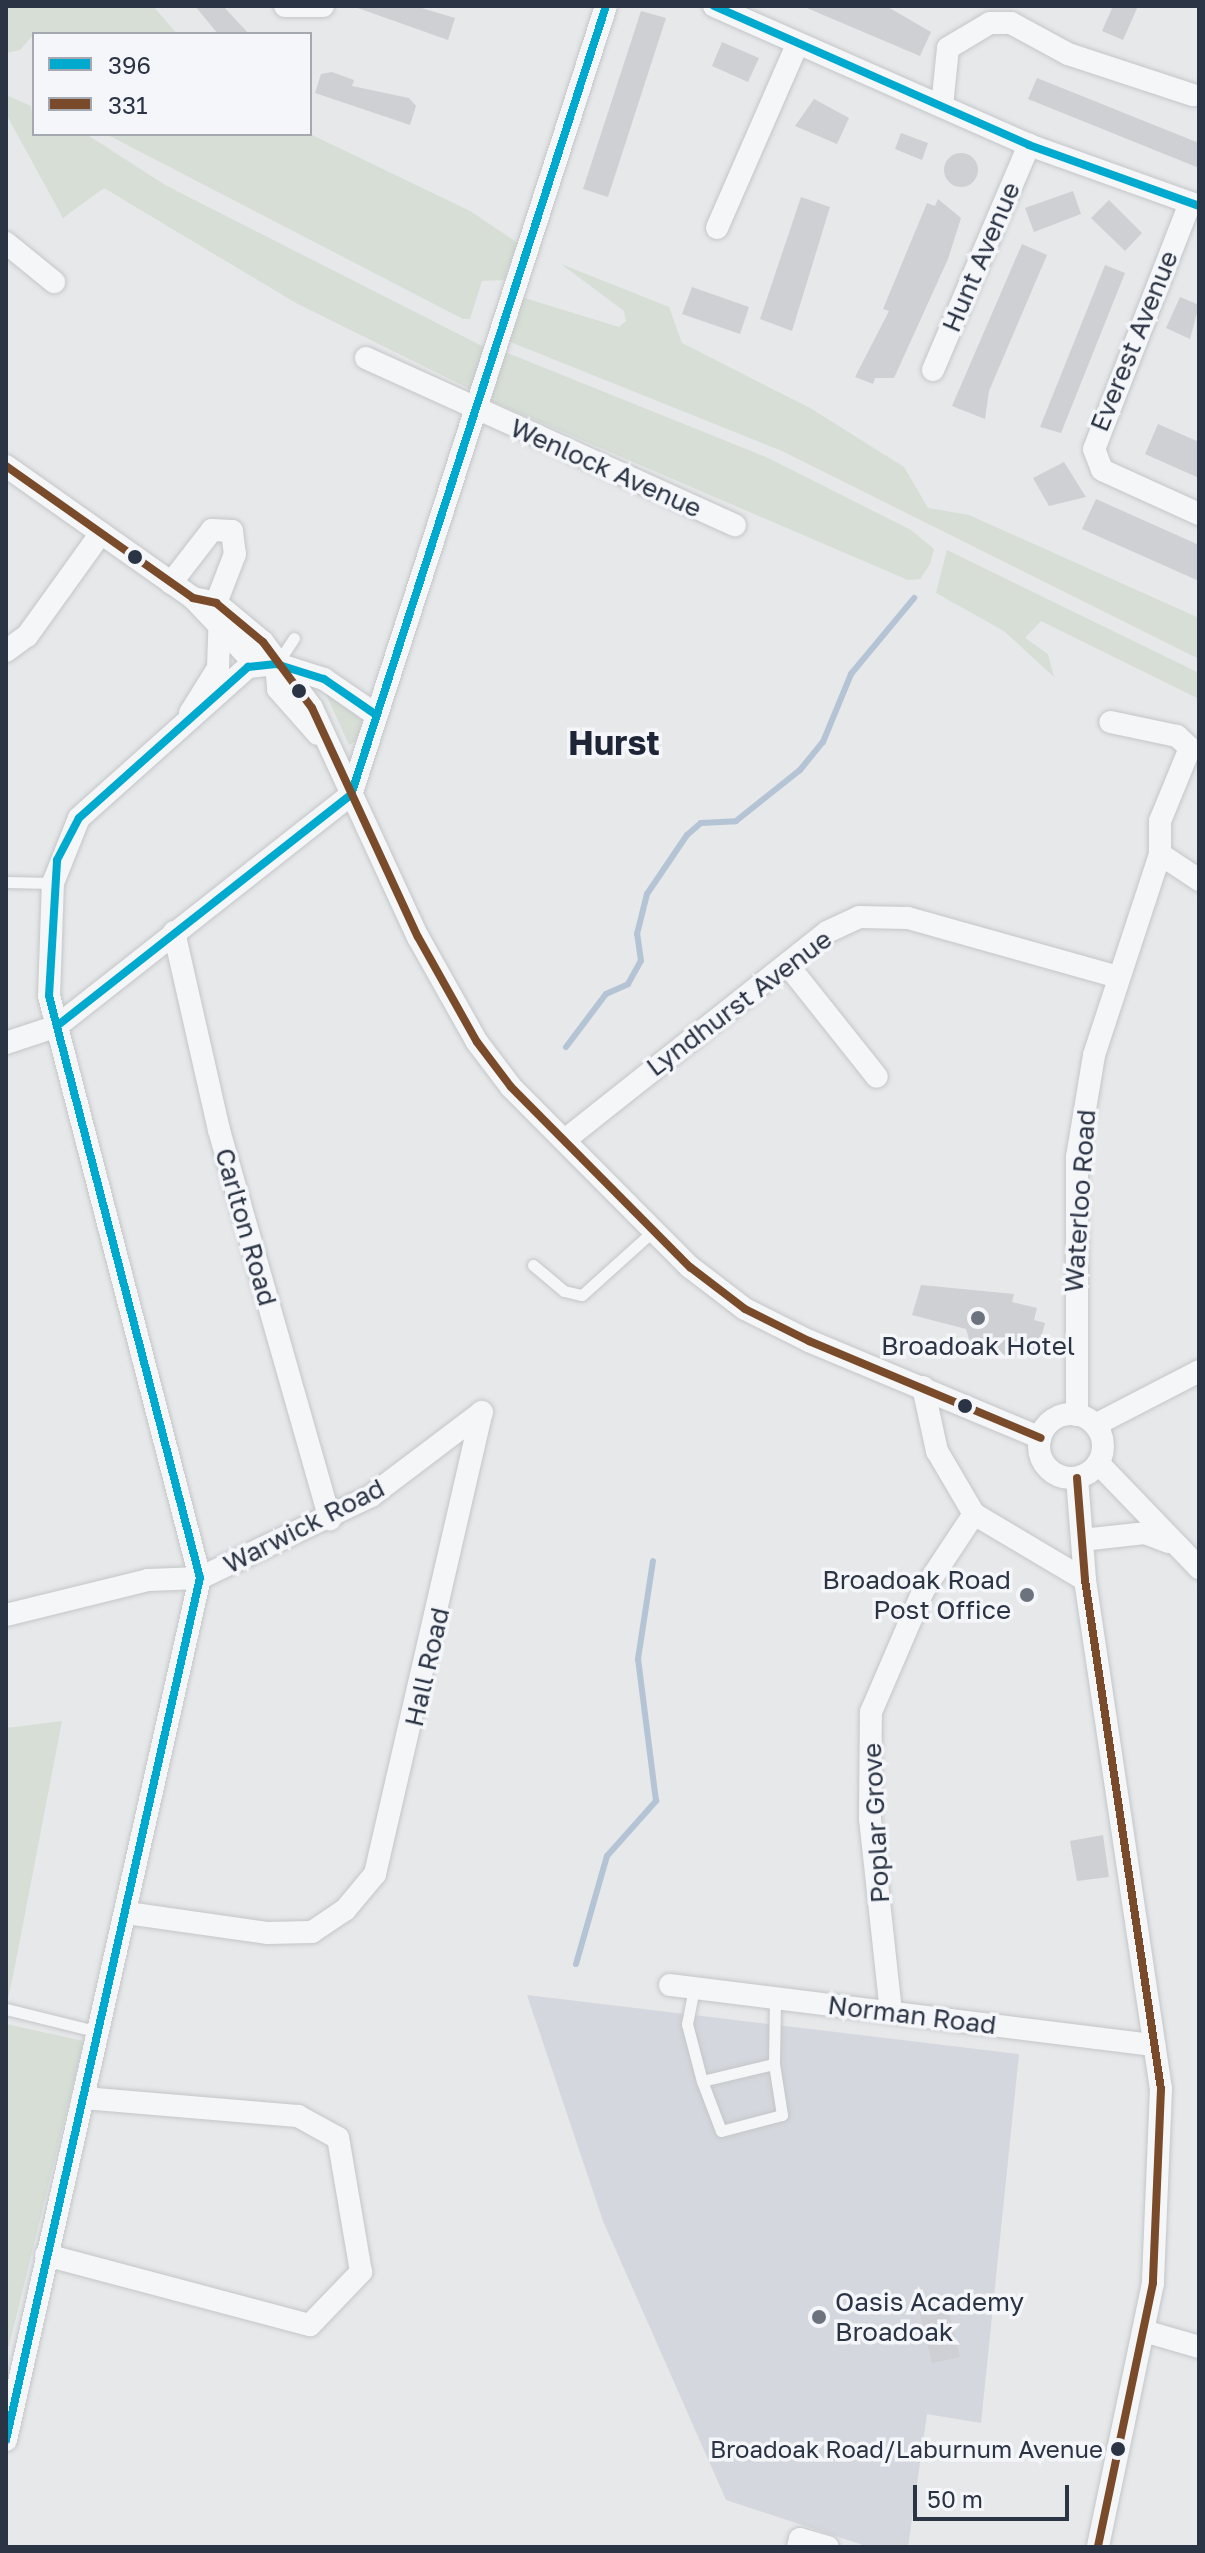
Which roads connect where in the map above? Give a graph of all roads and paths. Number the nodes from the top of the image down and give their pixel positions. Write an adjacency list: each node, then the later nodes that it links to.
1 (285, 6): 2 (street)
2 (323, 6)
3 (606, 6): 15 (street)
4 (714, 6): 5 (street)
5 (797, 45): 7 (street); 10 (street)
6 (1193, 95): 7 (street)
7 (942, 106): 8 (street)
8 (1029, 145): 9 (street); 14 (street, Hunt Avenue)
9 (1194, 204): 17 (street, Everest Avenue)
10 (717, 228)
11 (6, 243): 12 (street)
12 (54, 282)
13 (366, 358): 15 (street, Wenlock Avenue)
14 (933, 370)
15 (478, 404): 18 (street, Wenlock Avenue); 25 (street)
16 (6, 466): 19 (street)
17 (1199, 514)
18 (735, 525)
19 (101, 533): 20 (street); 23 (street)
20 (171, 583): 21 (street); 21 (street)
21 (222, 616): 24 (street); 27 (street)
22 (294, 638): 24 (lane)
23 (6, 651)
24 (276, 664): 25 (street); 27 (street); 28 (street)
25 (375, 714): 28 (street)
26 (1110, 722): 29 (street, Waterloo Road)
27 (178, 734): 32 (street)
28 (351, 795): 33 (street); 39 (street)
29 (1160, 854): 30 (street); 35 (street, Waterloo Road)
30 (1199, 880)
31 (6, 882): 32 (lane)
32 (53, 883): 36 (street)
33 (174, 932): 36 (street); 50 (street, Carlton Road)
34 (787, 964): 35 (street, Lyndhurst Avenue); 38 (street); 39 (street, Lyndhurst Avenue)
35 (1115, 976): 45 (street, Waterloo Road)
36 (57, 1026): 37 (street); 54 (street)
37 (6, 1043)
38 (877, 1077)
39 (566, 1139): 40 (street)
40 (653, 1231): 41 (lane); 43 (street)
41 (533, 1265)
42 (1199, 1371): 45 (street)
43 (923, 1387): 46 (street); 49 (street)
44 (482, 1412): 50 (street, Warwick Road); 58 (street, Hall Road)
45 (1086, 1420): 46 (street); 47 (street)
46 (1041, 1438): 48 (street)
47 (1098, 1463): 48 (street); 52 (street)
48 (1077, 1478): 51 (street)
49 (974, 1514): 55 (street); 63 (street, Poplar Grove)
50 (330, 1519): 54 (street, Warwick Road)
51 (1082, 1540): 52 (street); 55 (street)
52 (1169, 1542): 53 (street)
53 (1199, 1568)
54 (200, 1578): 57 (street); 58 (street)
55 (1085, 1580): 65 (street)
56 (6, 1593): 57 (street)
57 (10, 1616)
58 (127, 1913): 64 (street)
59 (670, 1985): 60 (street, Norman Road)
60 (694, 1988): 61 (street, Norman Road); 67 (lane)
61 (775, 1998): 63 (street, Norman Road); 66 (lane)
62 (6, 2009): 64 (lane)
63 (891, 2012): 65 (street, Norman Road)
64 (99, 2032): 68 (street)
65 (1154, 2045): 70 (street)
66 (774, 2064): 67 (lane); 67 (lane)
67 (702, 2081)
68 (83, 2098): 69 (street); 69 (street)
69 (46, 2255): 72 (street)
70 (1144, 2331): 71 (street); 75 (street)
71 (1199, 2347)
72 (6, 2440)
73 (798, 2547): 74 (street)
74 (828, 2547)
75 (1098, 2547)

